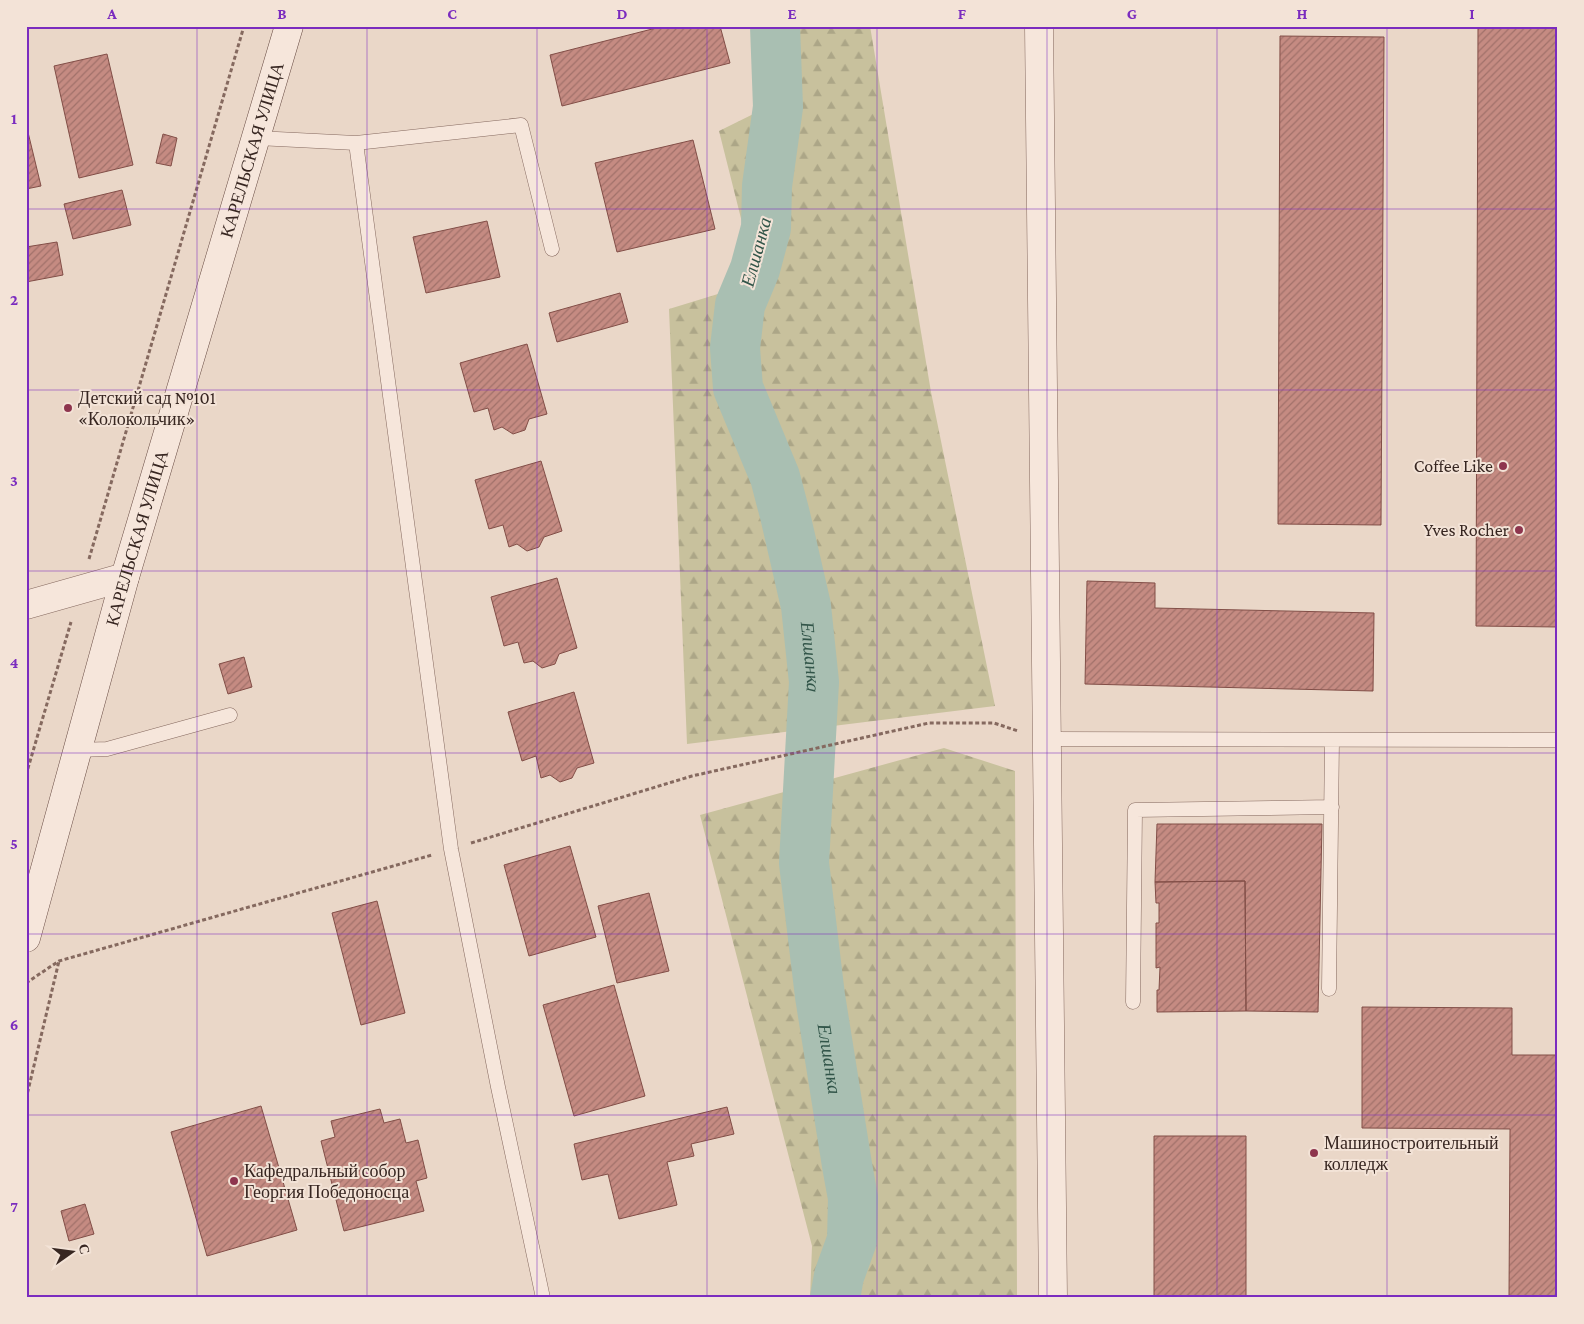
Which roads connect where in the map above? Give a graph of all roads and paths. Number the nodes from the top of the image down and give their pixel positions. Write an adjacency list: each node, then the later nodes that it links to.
1 (244, 26): 8 (path)
2 (289, 26): 4 (street, КАРЕЛЬСКАЯ УЛИЦА)
3 (1039, 26): 11 (street)
4 (257, 138): 5 (lane); 7 (street, КАРЕЛЬСКАЯ УЛИЦА)
5 (356, 143): 6 (lane); 17 (lane)
6 (552, 249)
7 (125, 578): 8 (street); 14 (street, КАРЕЛЬСКАЯ УЛИЦА)
8 (80, 590): 9 (street); 15 (path)
9 (26, 604)
10 (230, 715): 14 (lane)
11 (1047, 739): 12 (lane); 17 (path); 25 (street)
12 (1332, 740): 13 (lane); 16 (lane)
13 (1558, 740)
14 (78, 750): 18 (street, КАРЕЛЬСКАЯ УЛИЦА)
15 (26, 775)
16 (1332, 807): 21 (lane); 22 (lane)
17 (451, 850): 19 (path); 24 (lane)
18 (26, 938)
19 (59, 961): 20 (path); 23 (path)
20 (26, 983)
21 (1329, 989)
22 (1133, 1002)
23 (26, 1099)
24 (543, 1298)
25 (1053, 1298)

